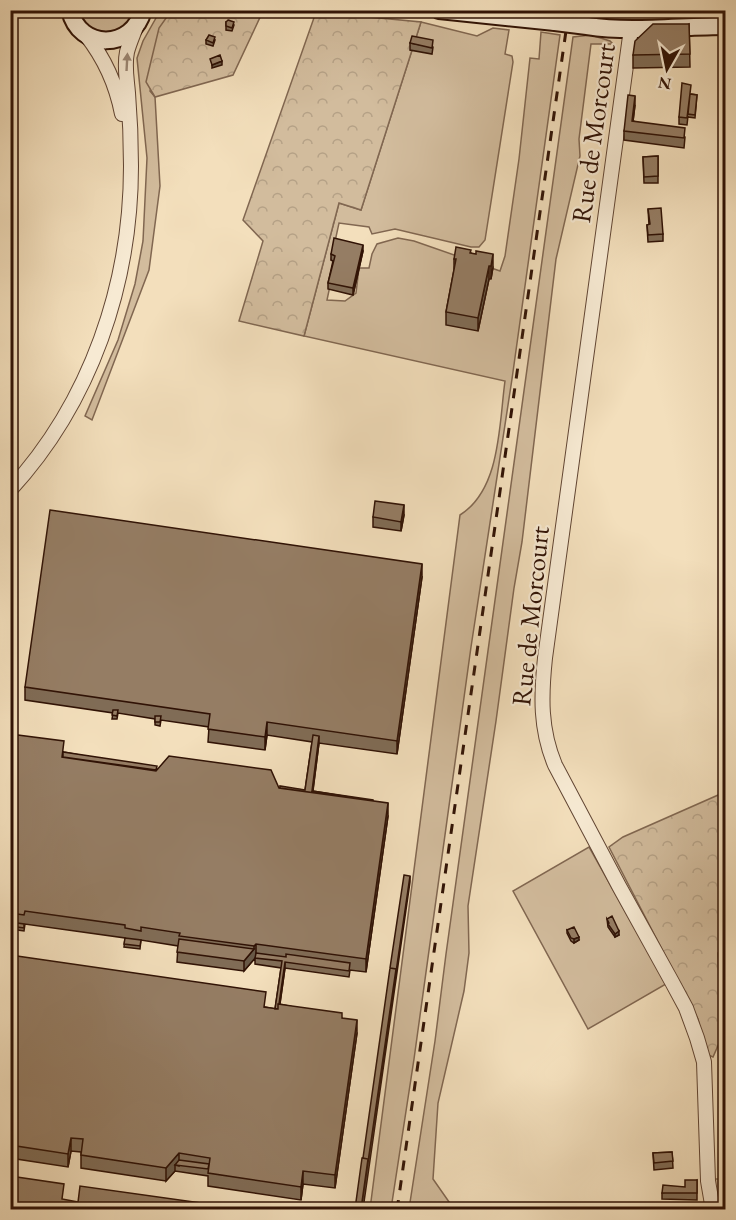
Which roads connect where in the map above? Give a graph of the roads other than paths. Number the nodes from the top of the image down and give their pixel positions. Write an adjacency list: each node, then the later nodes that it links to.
1 (70, 10): 6 (main road)
2 (439, 10): 5 (main road, bridge)
3 (142, 15): 6 (main road); 7 (street, one-way to 3)
4 (726, 26): 5 (main road)
5 (631, 29): 9 (street, Rue de Morcourt)
6 (86, 35): 7 (street)
7 (131, 163): 8 (street)
8 (10, 490)
9 (713, 1209)

